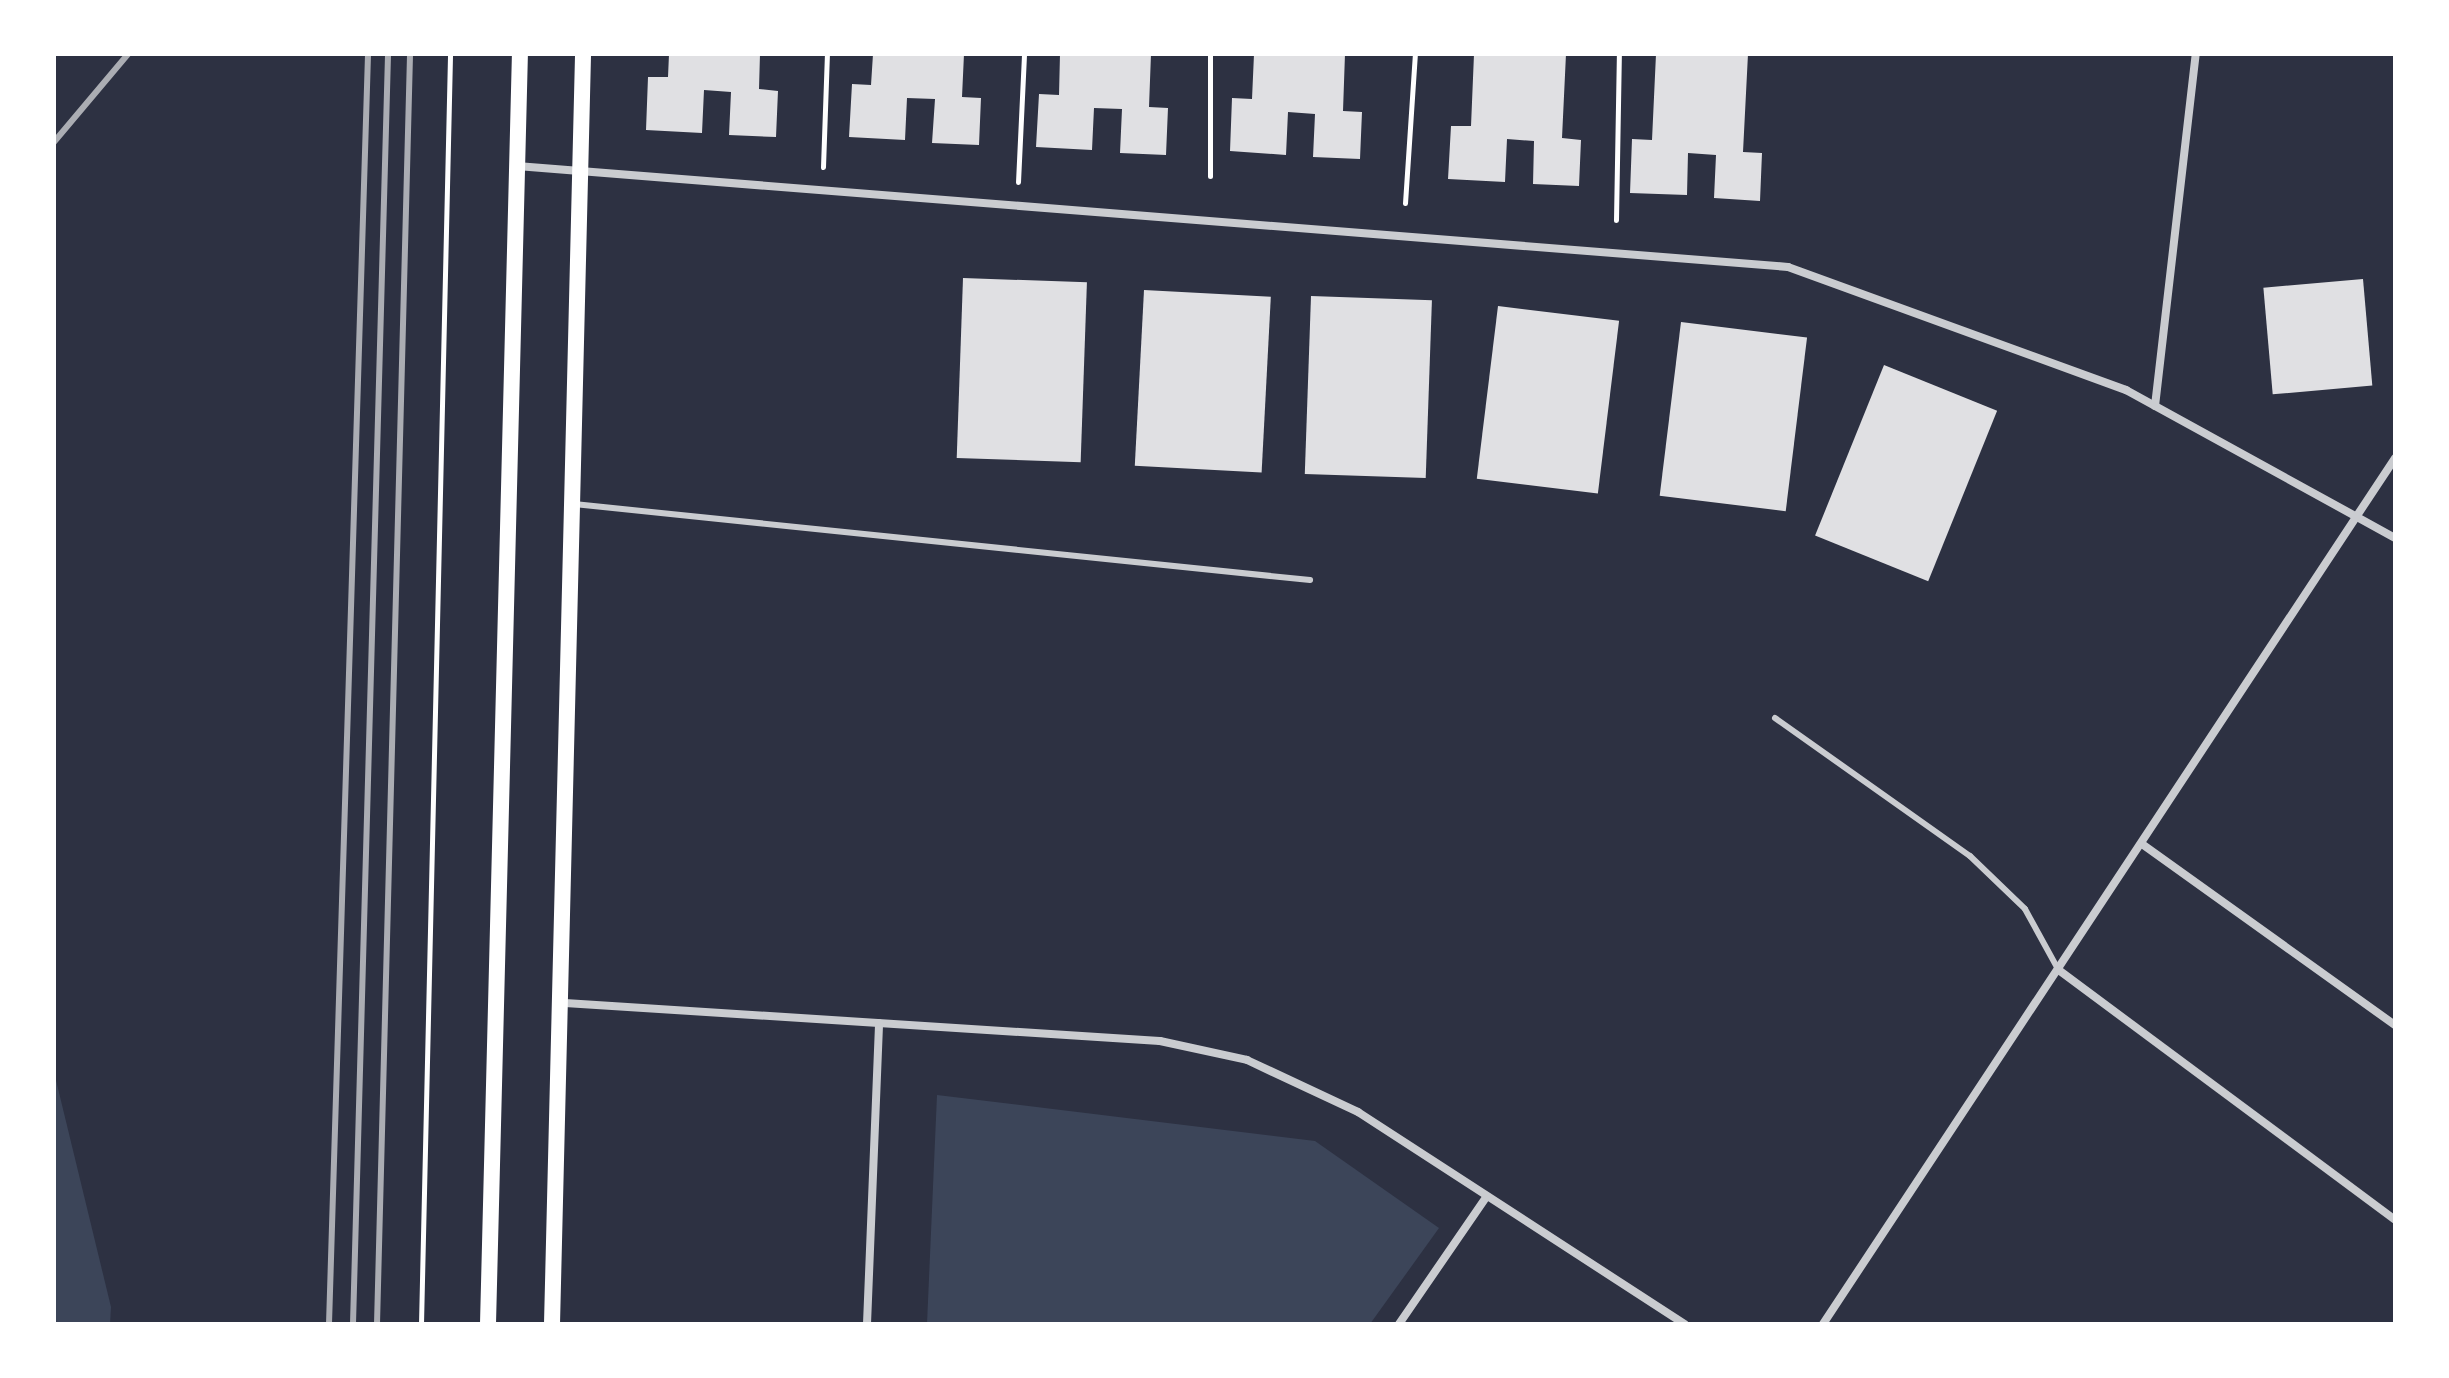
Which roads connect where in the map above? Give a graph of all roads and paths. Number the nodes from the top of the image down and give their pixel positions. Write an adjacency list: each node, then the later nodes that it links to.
1 (450, 54): 31 (path)
2 (520, 54): 10 (main road)
3 (583, 54): 11 (main road)
4 (827, 54): 14 (path)
5 (1024, 54): 13 (path)
6 (1210, 54): 12 (path)
7 (1415, 54): 15 (path)
8 (1619, 54): 16 (path)
9 (2196, 54): 17 (street)
10 (517, 166): 11 (street); 32 (main road)
11 (581, 171): 14 (street); 19 (main road)
12 (1210, 176)
13 (1018, 182)
14 (822, 192): 17 (street)
15 (1405, 203)
16 (1616, 220)
17 (2155, 406): 20 (street)
18 (2395, 458): 20 (street)
19 (574, 504): 22 (lane); 26 (main road)
20 (2359, 512): 21 (street); 24 (street)
21 (2395, 538)
22 (1310, 580)
23 (1775, 718): 25 (lane)
24 (2142, 844): 25 (street); 28 (street)
25 (2060, 971): 30 (street); 37 (street)
26 (565, 1003): 27 (street); 33 (main road)
27 (879, 1023): 29 (street); 34 (street)
28 (2395, 1025)
29 (1487, 1196): 35 (street); 36 (street)
30 (2395, 1220)
31 (421, 1324)
32 (488, 1324)
33 (552, 1324)
34 (867, 1324)
35 (1399, 1324)
36 (1685, 1324)
37 (1823, 1324)

